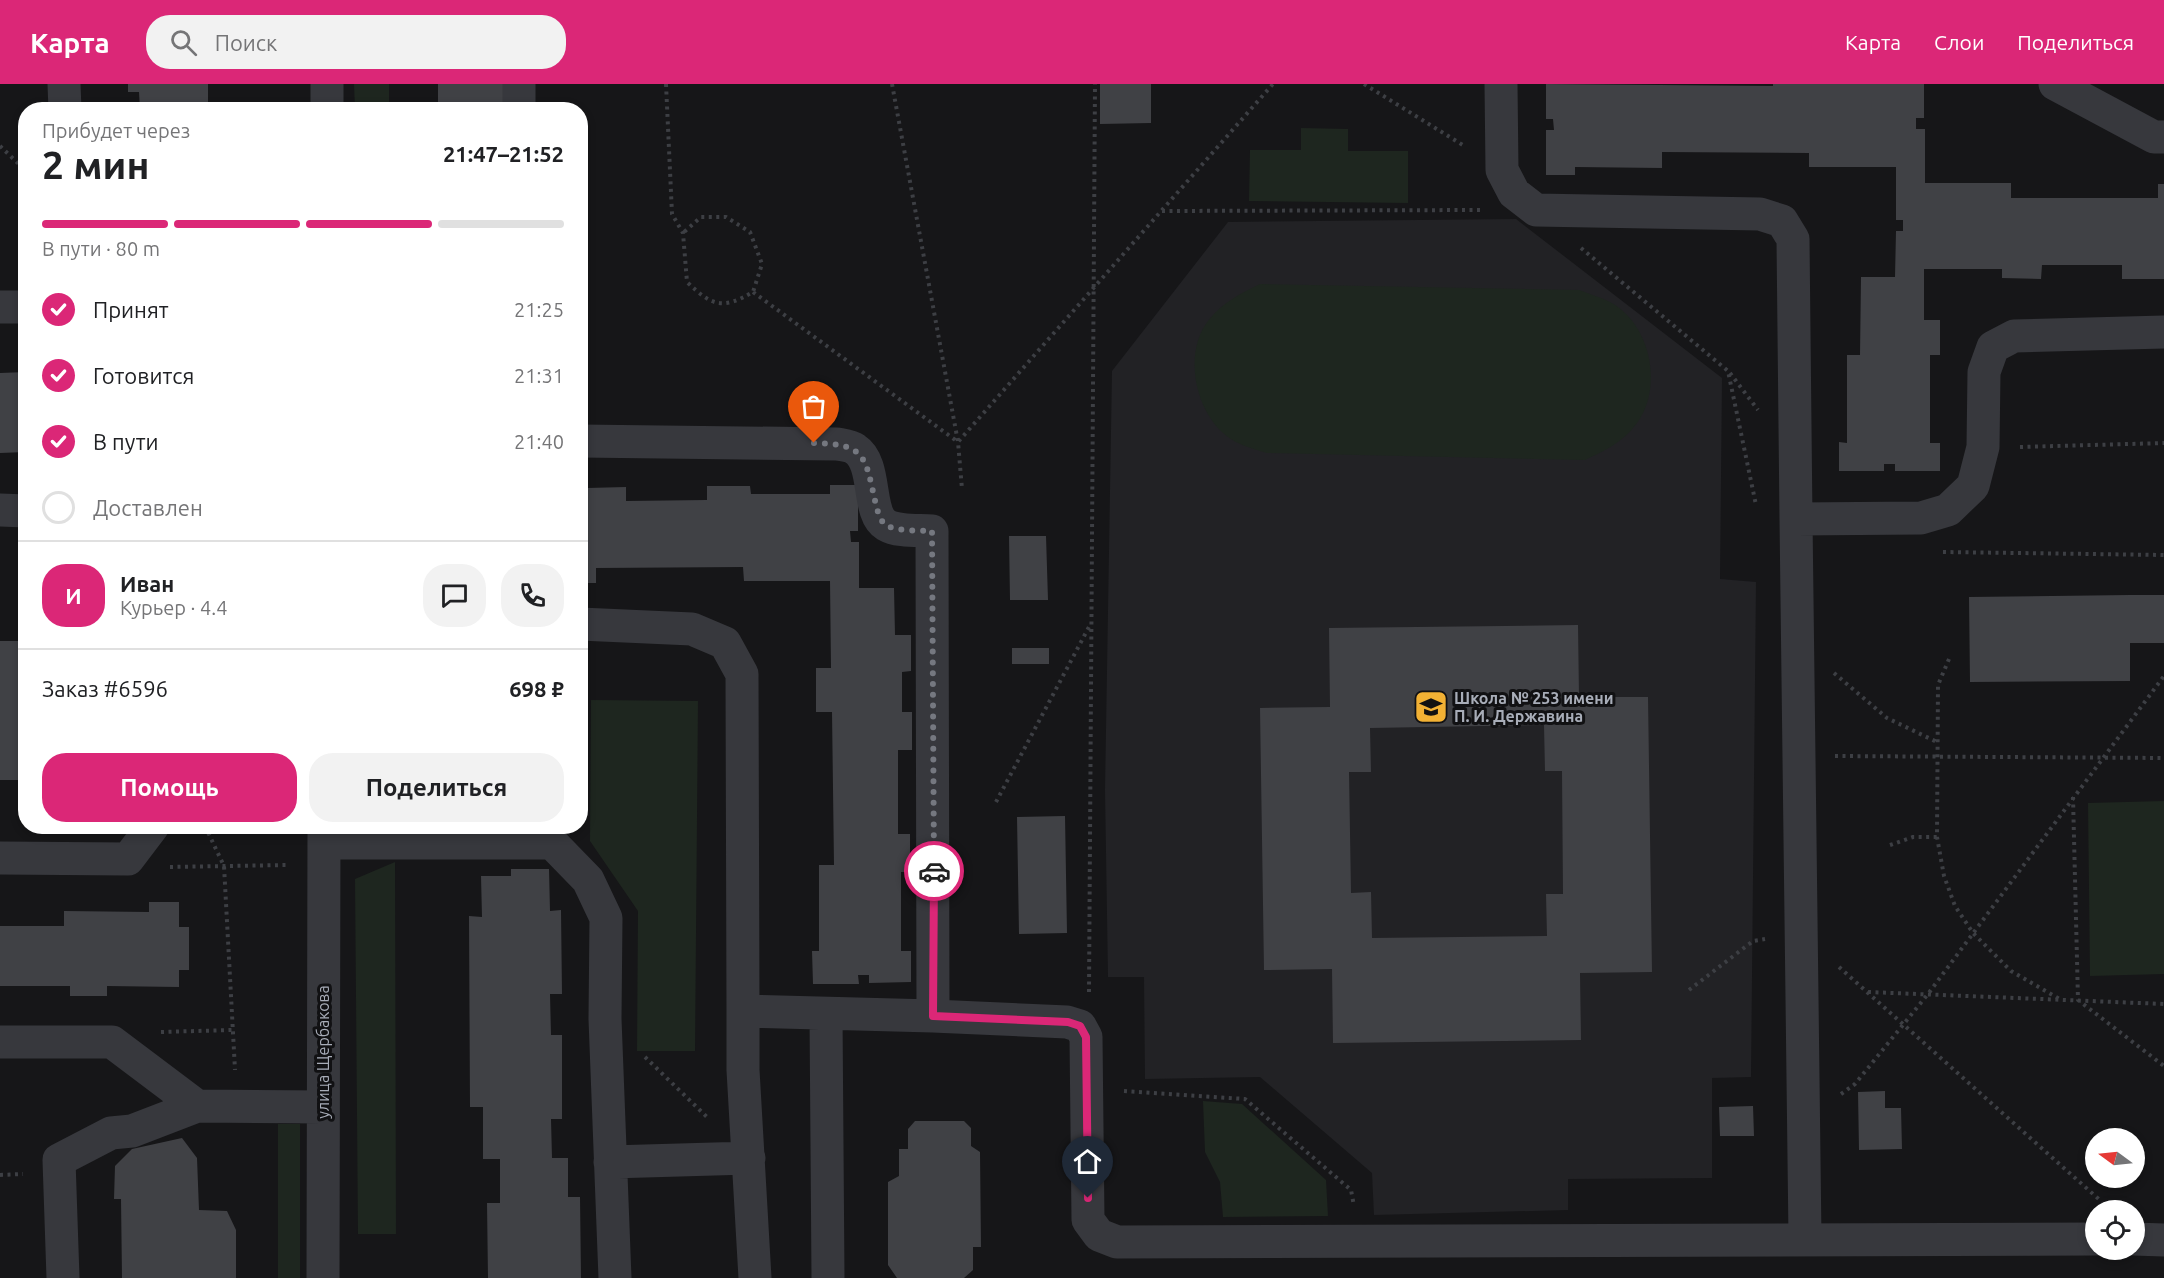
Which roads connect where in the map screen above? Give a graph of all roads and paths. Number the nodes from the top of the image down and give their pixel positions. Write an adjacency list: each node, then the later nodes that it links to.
1 (64, 84): 11 (street)
2 (327, 84): 12 (street)
3 (519, 84): 13 (street)
4 (666, 84): 20 (path)
5 (892, 84): 27 (path)
6 (1095, 84): 21 (path)
7 (1274, 84): 19 (path)
8 (1364, 84): 17 (path)
9 (1501, 84): 17 (street)
10 (2055, 84): 14 (street)
11 (64, 102)
12 (327, 102)
13 (519, 102)
14 (2164, 137)
15 (0, 146): 16 (path)
16 (18, 163)
17 (1502, 170): 18 (street)
18 (1536, 210): 19 (path); 31 (path); 34 (street)
19 (1162, 211): 21 (path)
20 (683, 233): 22 (path); 22 (path)
21 (1093, 288): 27 (path); 38 (path)
22 (753, 292): 27 (path)
23 (0, 307): 24 (street)
24 (18, 307)
25 (2164, 332): 29 (street)
26 (588, 441): 69 (street)
27 (958, 442): 30 (path)
28 (2164, 443): 29 (path)
29 (1983, 447): 34 (street)
30 (962, 489)
31 (1757, 509)
32 (0, 510): 33 (street)
33 (18, 511)
34 (1796, 519): 43 (street)
35 (1936, 552): 36 (path)
36 (2164, 555)
37 (588, 624): 67 (street)
38 (1091, 624): 48 (path); 72 (path)
39 (1949, 659): 42 (path)
40 (1829, 668): 42 (path)
41 (2164, 676): 45 (path)
42 (1937, 742): 44 (path)
43 (1798, 756): 44 (path); 60 (street)
44 (1936, 756): 45 (path); 53 (path)
45 (2103, 756): 46 (path); 47 (path)
46 (2164, 758)
47 (2073, 797): 59 (path); 65 (path)
48 (996, 802)
49 (147, 834): 56 (street)
50 (209, 834): 58 (path)
51 (324, 835): 52 (street); 80 (street, улица Щербакова)
52 (552, 835): 70 (street)
53 (1937, 837): 54 (path); 59 (path)
54 (1890, 845)
55 (0, 858): 56 (street)
56 (128, 858): 58 (path)
57 (295, 865): 58 (path)
58 (224, 866): 73 (path)
59 (1973, 933): 63 (path); 64 (path)
60 (1801, 935): 61 (path); 62 (path); 81 (street)
61 (1689, 990)
62 (1867, 992): 63 (path); 71 (path)
63 (1928, 994): 64 (path); 71 (path)
64 (2061, 999): 65 (path)
65 (2078, 1000): 66 (path); 76 (path)
66 (2164, 1004)
67 (743, 1011): 68 (street); 82 (street)
68 (826, 1014): 69 (street); 94 (street)
69 (933, 1016): 72 (street)
70 (605, 1018): 82 (path); 83 (street)
71 (1904, 1023): 81 (path); 84 (path)
72 (1080, 1026): 77 (street)
73 (232, 1030): 75 (path); 79 (path)
74 (0, 1042): 75 (street)
75 (112, 1042): 78 (street)
76 (2164, 1066)
77 (1087, 1089): 89 (path); 89 (street)
78 (197, 1106): 79 (street); 90 (street)
79 (238, 1106): 80 (street)
80 (323, 1107): 91 (street, улица Щербакова)
81 (1803, 1121): 85 (street)
82 (749, 1158): 83 (street); 93 (street)
83 (610, 1162): 92 (street)
84 (2100, 1200)
85 (1805, 1238): 86 (street); 89 (street)
86 (2085, 1239)
87 (2145, 1239): 88 (street)
88 (2164, 1240)
89 (1362, 1242)
90 (63, 1278)
91 (324, 1278)
92 (615, 1278)
93 (755, 1278)
94 (828, 1278)

